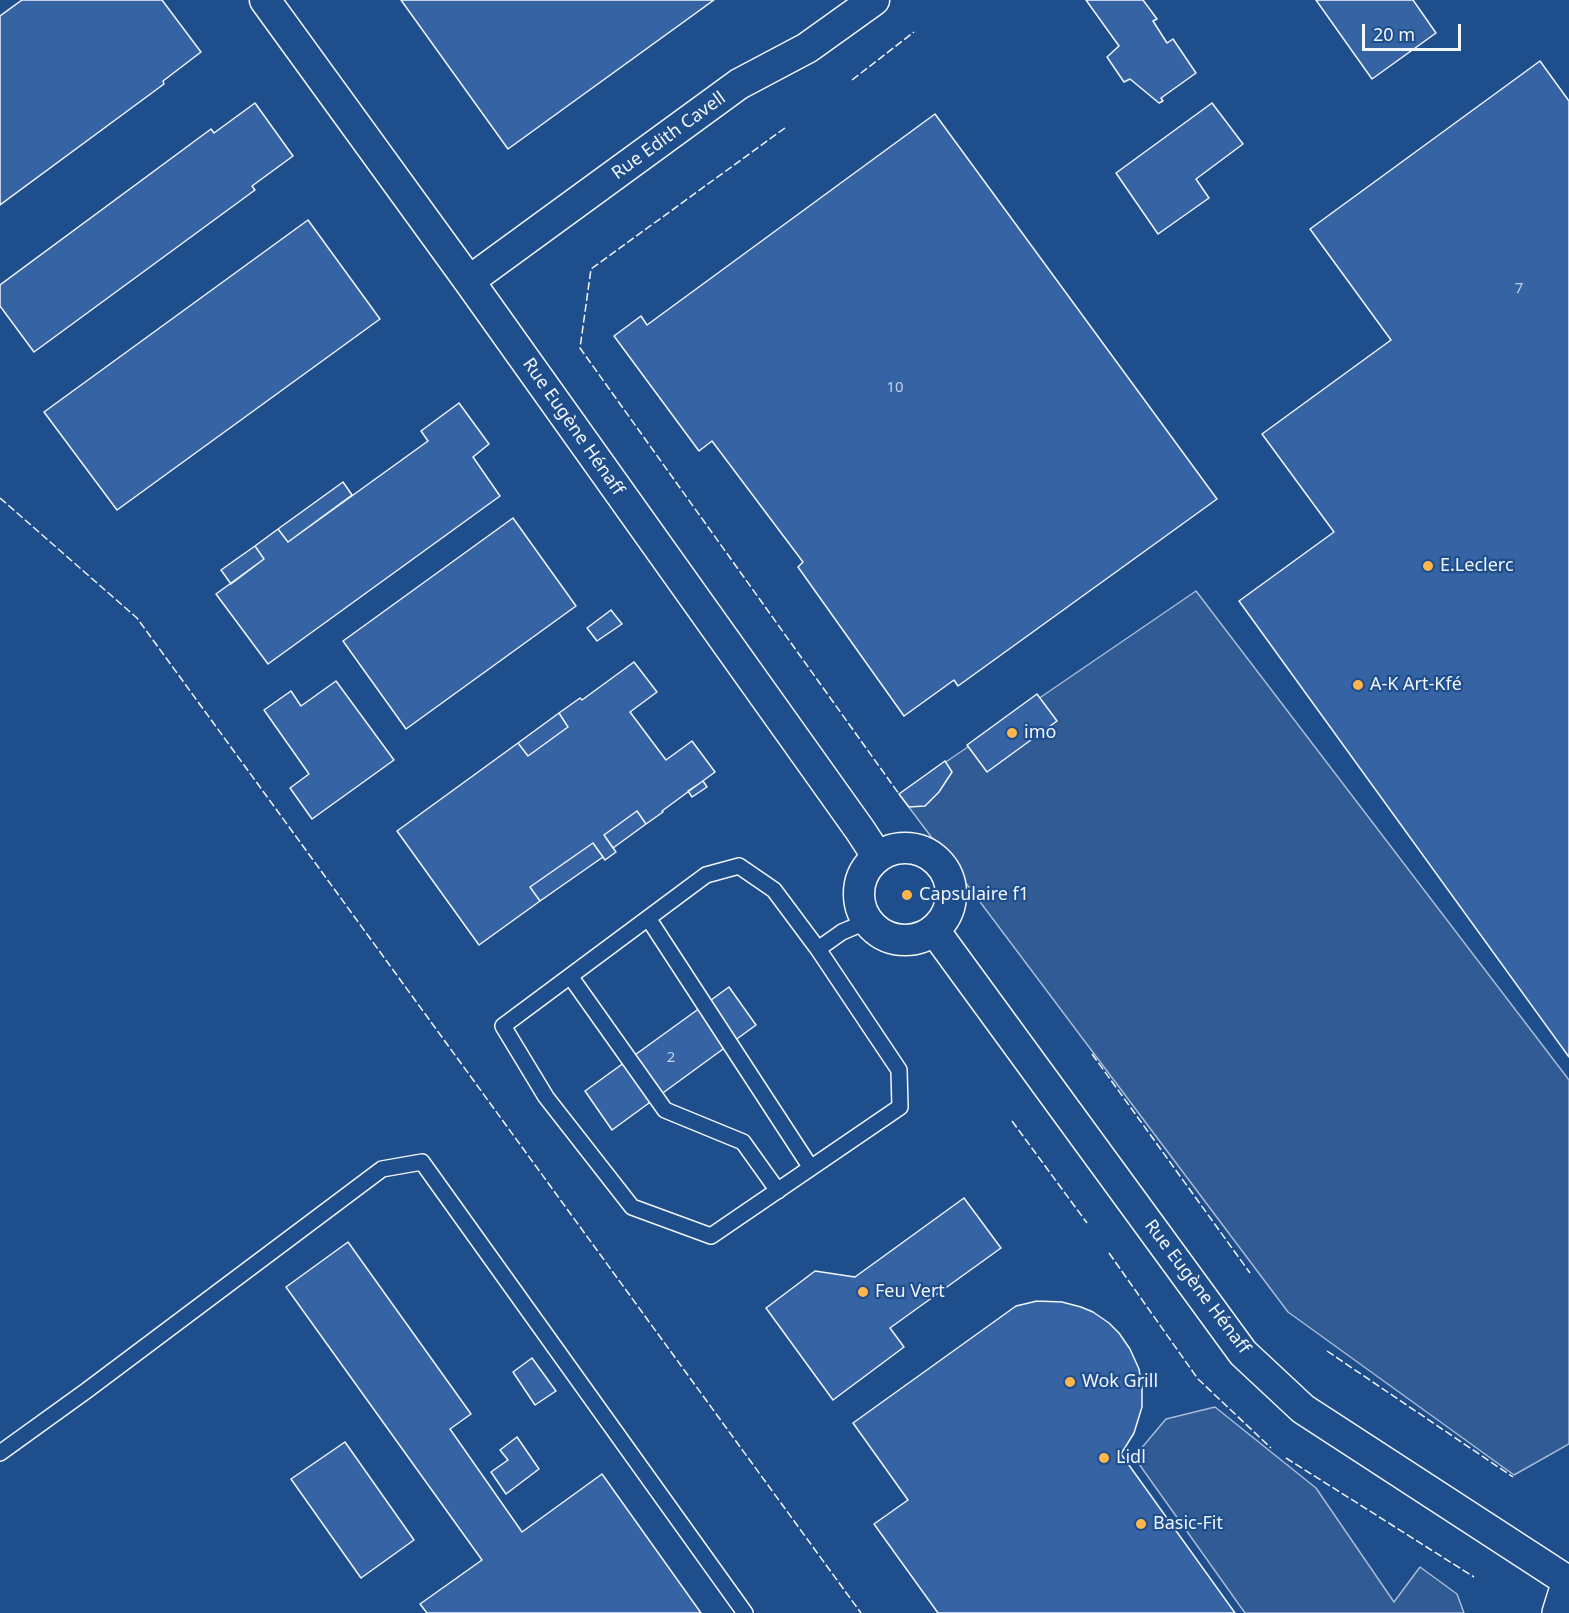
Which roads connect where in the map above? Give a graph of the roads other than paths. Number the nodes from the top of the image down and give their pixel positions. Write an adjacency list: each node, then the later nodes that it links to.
1 (265, 0): 3 (street, Rue Eugène Hénaff)
2 (874, 0): 3 (street, Rue Edith Cavell)
3 (469, 281): 4 (street, Rue Eugène Hénaff)
4 (877, 856): 6 (street); 7 (street)
5 (648, 918): 8 (lane); 9 (lane); 10 (lane)
6 (868, 921): 7 (street); 8 (lane)
7 (934, 930): 13 (street, Rue Eugène Hénaff)
8 (818, 949): 10 (lane)
9 (570, 976): 11 (lane); 11 (lane)
10 (811, 1168): 11 (lane)
11 (778, 1191)
12 (0, 1453): 14 (lane)
13 (1569, 1582): 15 (main road)
14 (745, 1613)
15 (1559, 1613)

